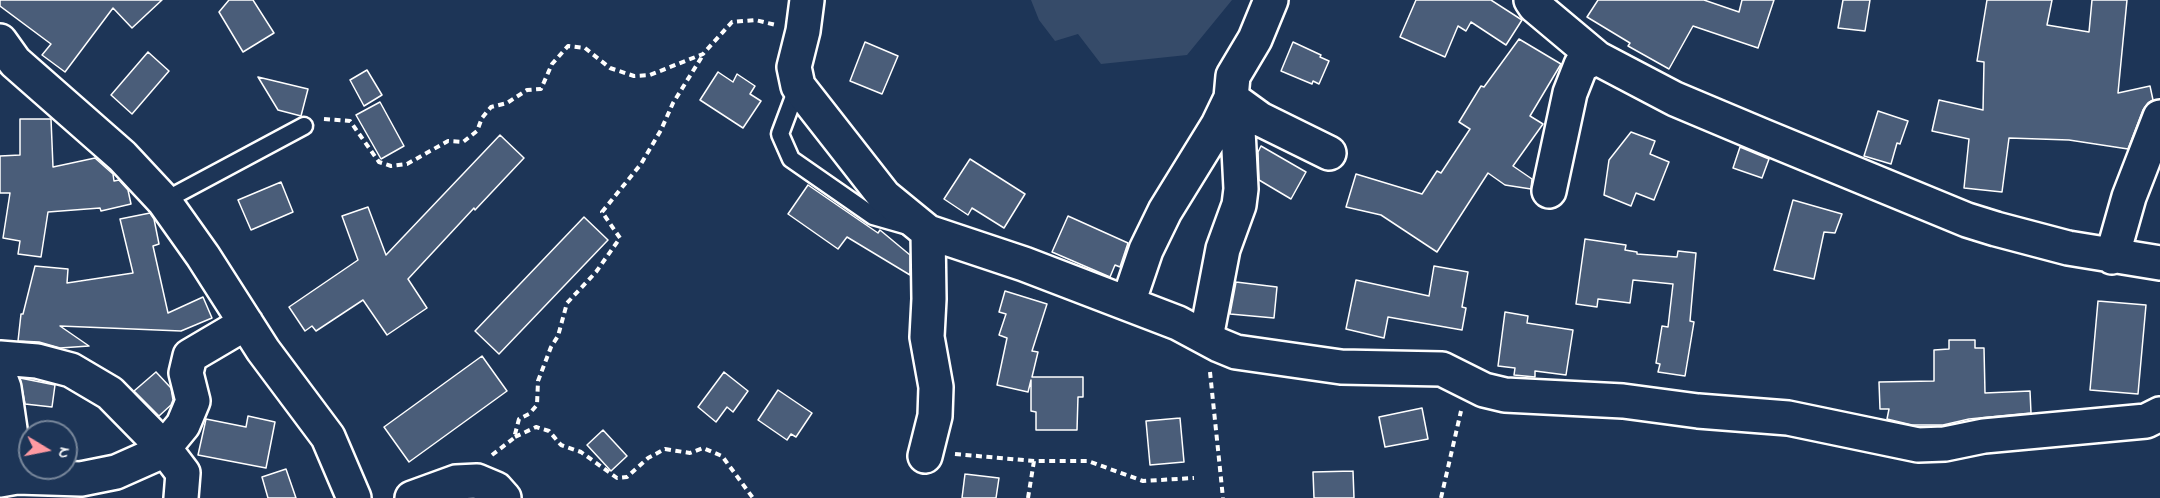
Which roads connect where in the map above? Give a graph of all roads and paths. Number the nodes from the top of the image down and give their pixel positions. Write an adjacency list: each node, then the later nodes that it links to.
1 (1271, 0): 8 (street)
2 (1531, 0): 6 (street)
3 (805, 15): 5 (path); 7 (street)
4 (0, 41): 13 (street)
5 (703, 54): 10 (path); 24 (path)
6 (1597, 58): 12 (street); 15 (street)
7 (798, 86): 14 (street); 14 (lane)
8 (1230, 98): 11 (street); 17 (street); 19 (street)
9 (2160, 117): 15 (street)
10 (304, 126): 13 (lane)
11 (1329, 153)
12 (1549, 191)
13 (164, 201): 18 (street)
14 (928, 232): 17 (street); 26 (street)
15 (2112, 257): 16 (street)
16 (2160, 263)
17 (1128, 303): 19 (street)
18 (246, 323): 25 (street); 32 (street)
19 (1206, 338): 22 (street); 37 (path)
20 (0, 358): 25 (street)
21 (0, 376): 30 (street)
22 (1467, 380): 23 (street); 38 (path)
23 (2160, 414)
24 (514, 438): 27 (path); 35 (path)
25 (164, 448): 30 (street); 31 (street)
26 (925, 456): 28 (path)
27 (485, 460)
28 (1034, 461): 29 (path); 36 (path)
29 (1194, 477)
30 (8, 478)
31 (181, 498)
32 (354, 498)
33 (412, 498): 34 (street)
34 (504, 498)
35 (753, 498)
36 (1028, 498)
37 (1223, 498)
38 (1441, 498)

